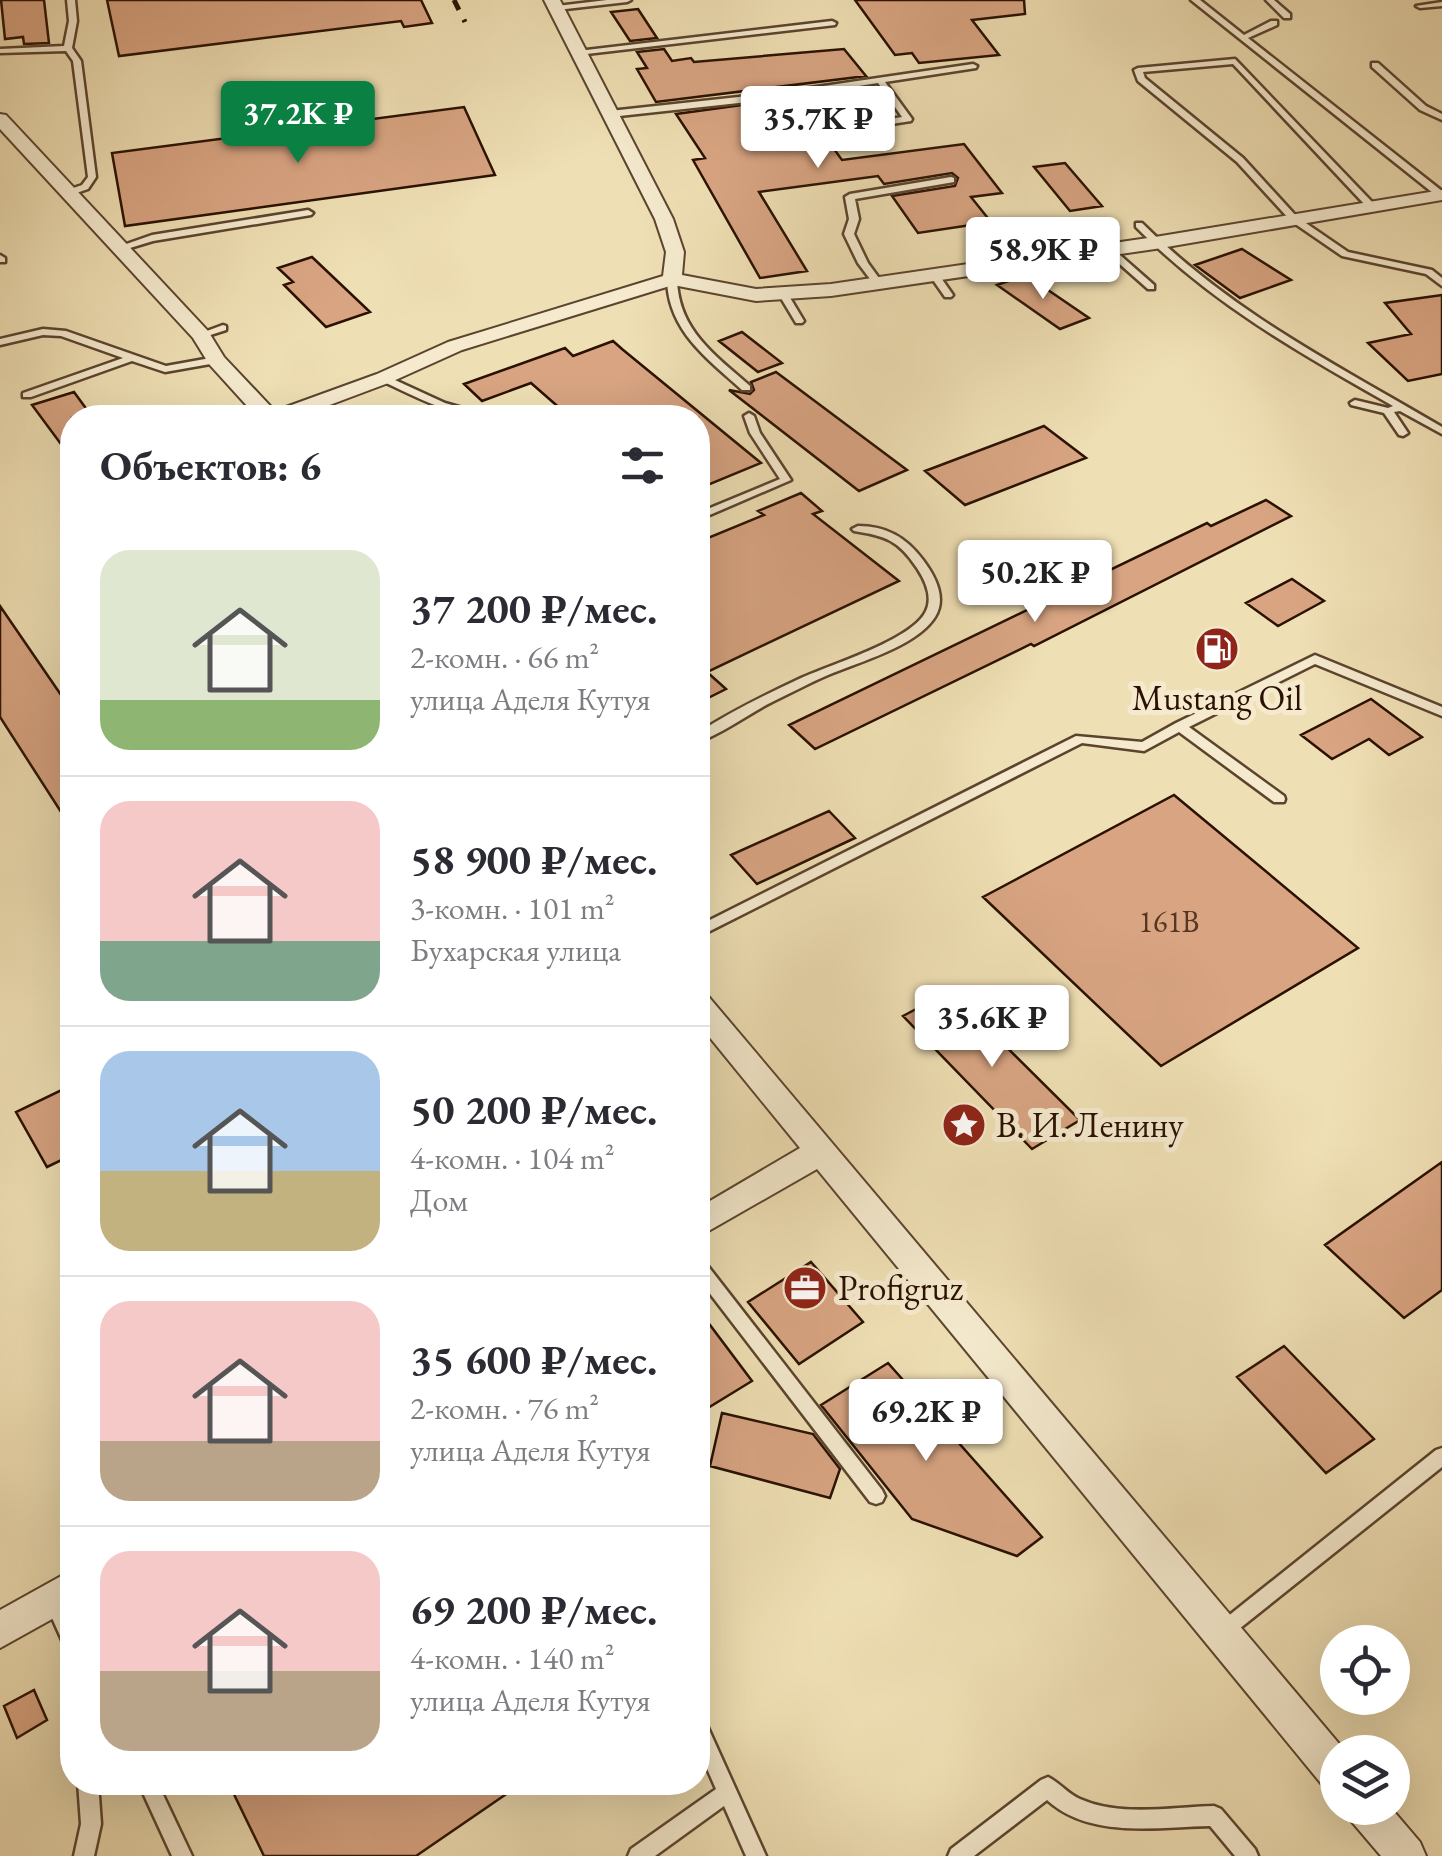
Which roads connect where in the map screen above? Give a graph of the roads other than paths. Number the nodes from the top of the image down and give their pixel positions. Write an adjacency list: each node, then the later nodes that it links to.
1 (71, 0): 12 (lane)
2 (627, 0): 5 (lane)
3 (1195, 0): 11 (lane)
4 (1270, 0): 8 (lane)
5 (554, 4): 14 (street)
6 (1442, 4): 7 (lane)
7 (1420, 6)
8 (1287, 16)
9 (832, 23): 14 (lane)
10 (1274, 23): 11 (lane)
11 (1244, 38): 24 (lane)
12 (68, 48): 13 (lane); 23 (lane)
13 (0, 50)
14 (578, 53): 18 (street)
15 (1375, 65): 19 (lane)
16 (973, 66): 17 (lane)
17 (880, 80): 18 (lane); 21 (lane)
18 (610, 114): 35 (street)
19 (1442, 117)
20 (4, 130): 23 (street)
21 (775, 139)
22 (951, 180): 37 (lane)
23 (68, 193): 31 (street)
24 (1442, 195): 25 (street)
25 (1370, 205): 27 (street); 27 (lane)
26 (308, 212): 31 (lane)
27 (1294, 219): 30 (street); 36 (lane)
28 (1139, 225): 30 (lane)
29 (1061, 236): 33 (lane)
30 (1155, 243): 32 (street); 54 (lane)
31 (120, 248): 43 (street)
32 (1109, 250): 33 (street); 38 (lane)
33 (1077, 256): 34 (street)
34 (936, 277): 37 (street); 40 (lane)
35 (672, 279): 39 (street); 47 (street); 48 (lane)
36 (1442, 283)
37 (879, 284): 39 (street)
38 (1151, 287)
39 (783, 293): 41 (lane)
40 (948, 296)
41 (799, 320)
42 (223, 328): 43 (lane)
43 (201, 335): 46 (street)
44 (0, 342): 45 (lane)
45 (134, 358): 46 (lane); 49 (lane)
46 (216, 360): 51 (street)
47 (384, 378): 52 (street); 53 (lane)
48 (746, 388)
49 (27, 395)
50 (1356, 403): 55 (lane)
51 (259, 405)
52 (308, 405)
53 (441, 405)
54 (1402, 407): 55 (lane); 57 (lane)
55 (1388, 410): 58 (lane)
56 (749, 416): 59 (lane)
57 (1442, 431)
58 (1403, 434)
59 (710, 511)
60 (858, 529): 63 (lane)
61 (1442, 712): 62 (lane)
62 (1180, 726): 64 (lane); 65 (lane)
63 (710, 732)
64 (1279, 799)
65 (710, 926)
66 (710, 1019): 67 (street)
67 (818, 1153): 68 (street); 74 (street)
68 (710, 1217)
69 (710, 1282): 71 (lane)
70 (1442, 1456): 74 (lane)
71 (876, 1496)
72 (60, 1595): 73 (street)
73 (0, 1630)
74 (1222, 1632): 75 (street)
75 (1320, 1751)
76 (710, 1756): 77 (lane)
77 (726, 1793): 84 (lane); 85 (lane)
78 (89, 1795): 82 (lane)
79 (153, 1795): 83 (lane)
80 (1380, 1825): 81 (street)
81 (1404, 1855)
82 (84, 1856)
83 (182, 1856)
84 (638, 1856)
85 (756, 1856)
86 (958, 1856): 87 (lane)
87 (1248, 1856)

